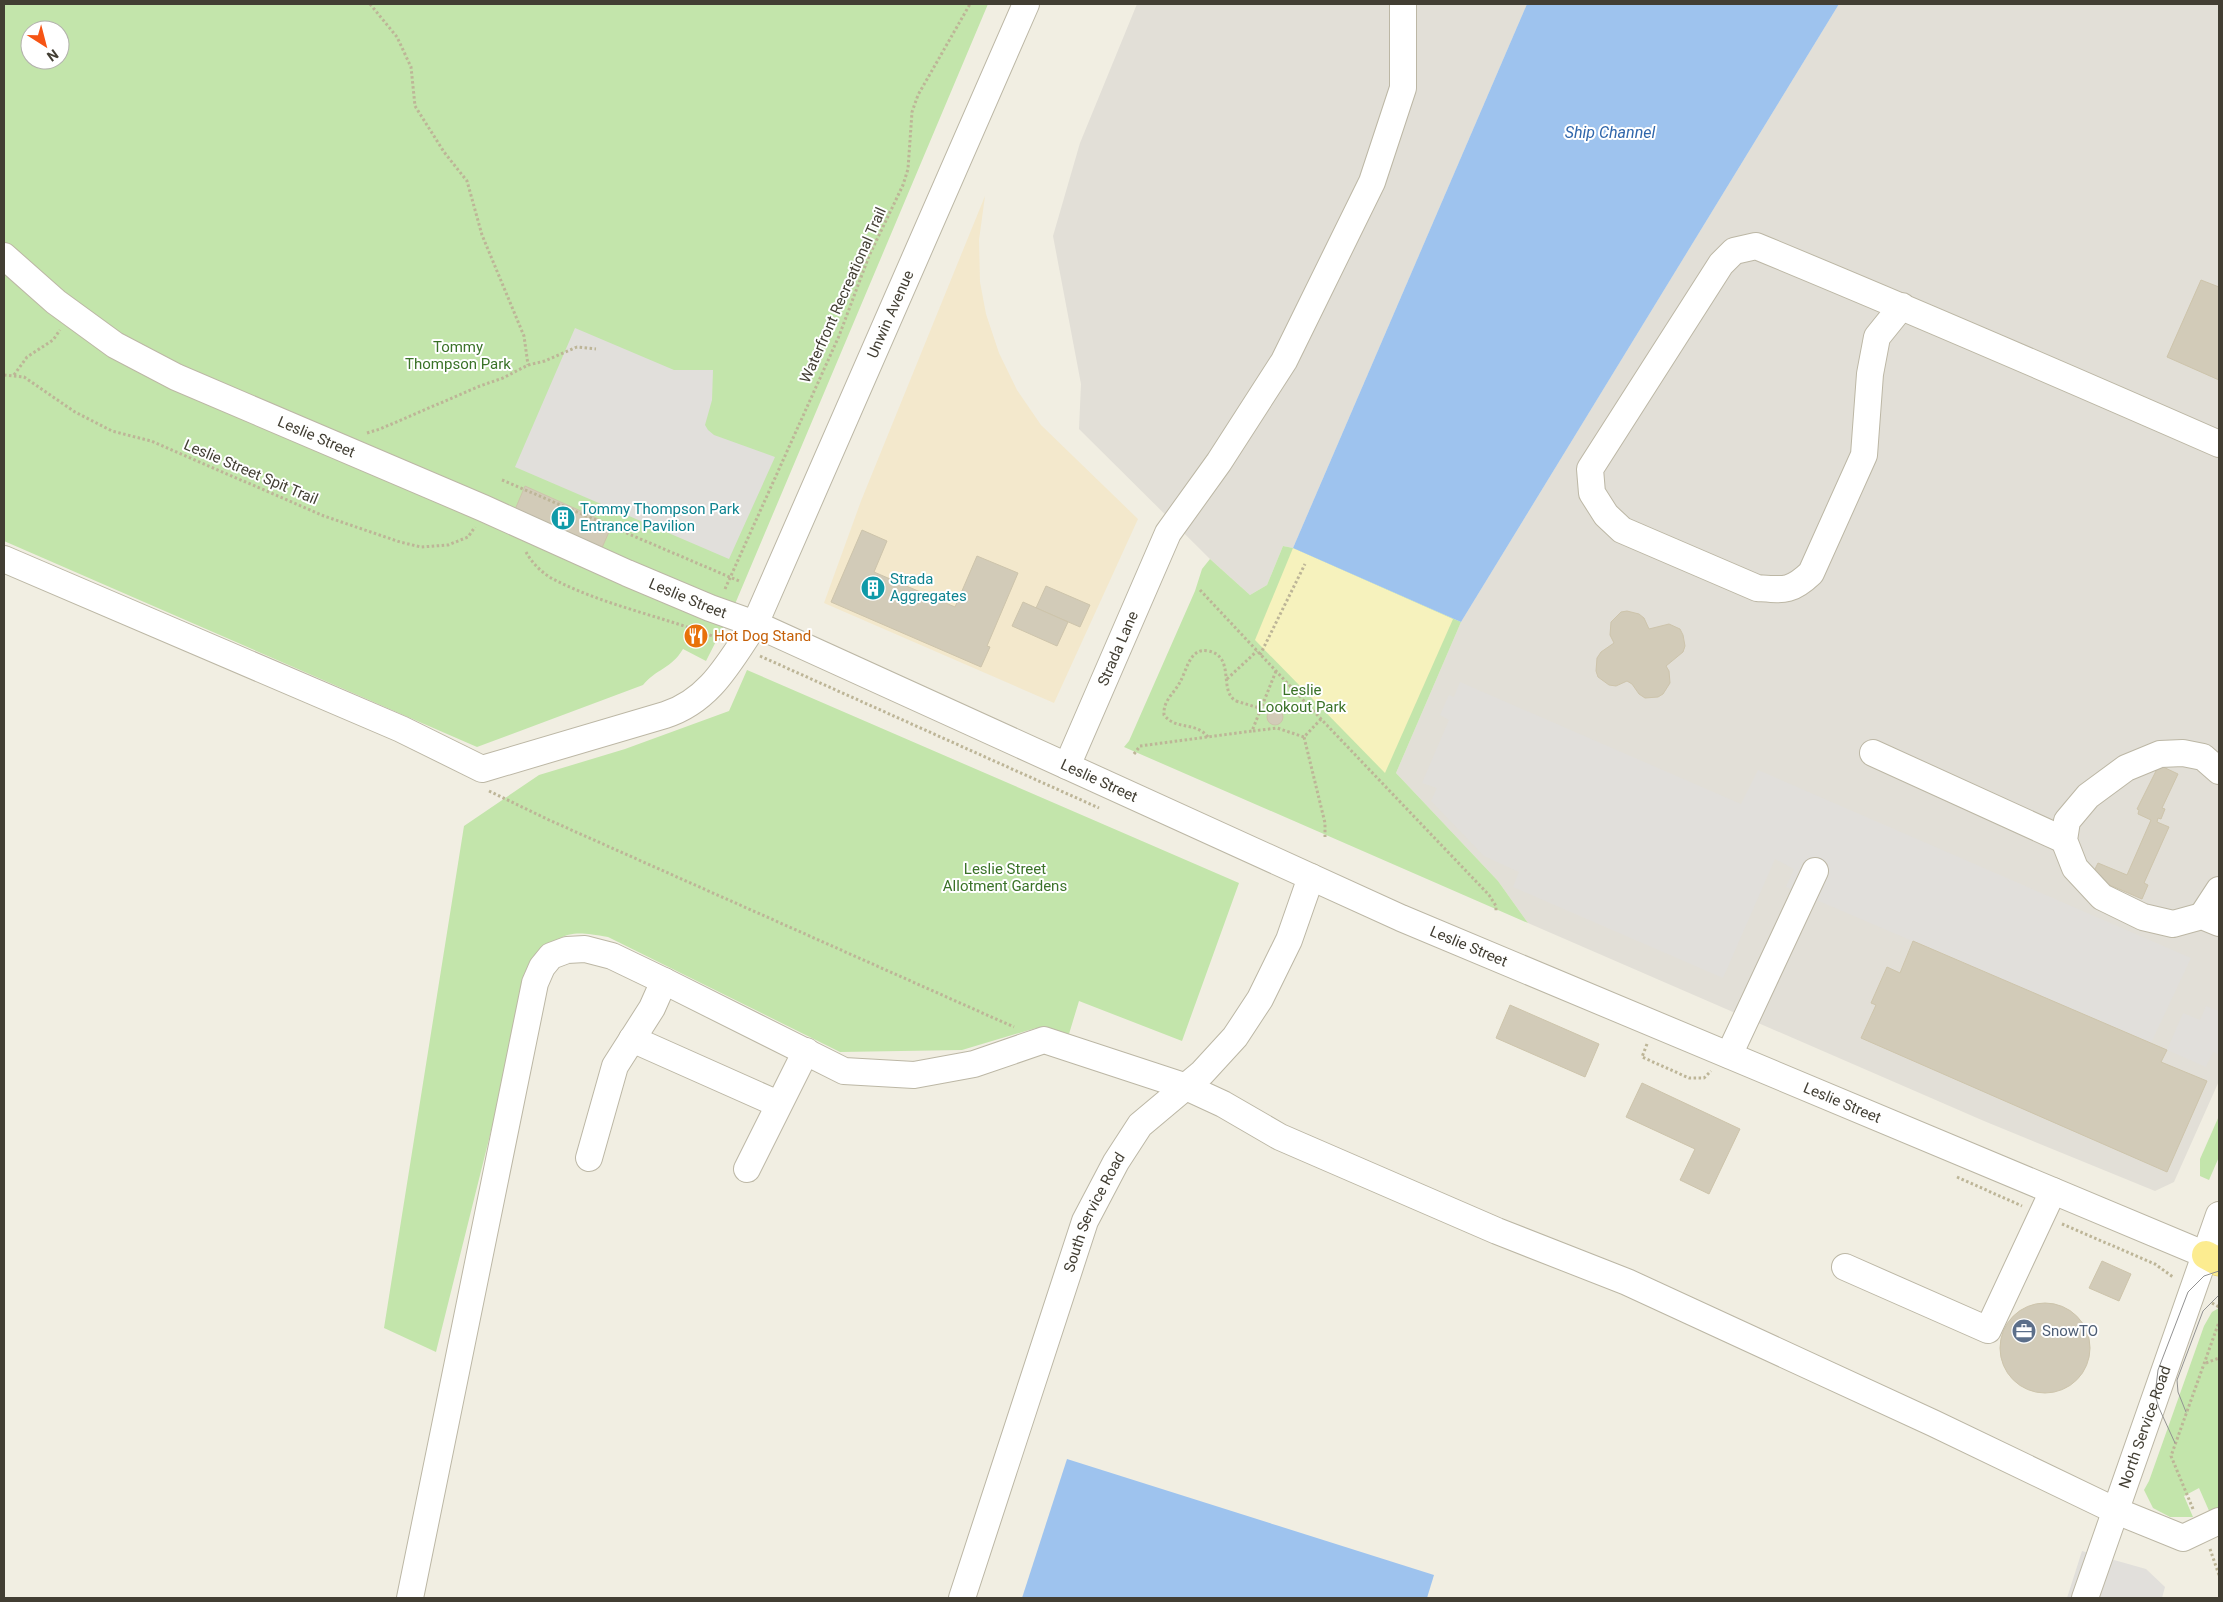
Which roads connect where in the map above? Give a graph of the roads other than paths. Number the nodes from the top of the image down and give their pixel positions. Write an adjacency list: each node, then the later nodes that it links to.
1 (1026, 4): 7 (street, Unwin Avenue)
2 (1403, 4): 9 (street, Strada Lane)
3 (4, 256): 7 (street, Leslie Street)
4 (1902, 306): 4 (street); 5 (street)
5 (2219, 444)
6 (4, 559): 7 (street, Unwin Avenue)
7 (756, 624): 9 (street, Leslie Street)
8 (1873, 753): 11 (street)
9 (1067, 766): 13 (street, Leslie Street)
10 (2219, 770): 11 (street)
11 (2064, 840): 15 (street)
12 (1815, 871): 19 (street)
13 (1311, 877): 19 (street, Leslie Street); 20 (street, South Service Road)
14 (2219, 890): 15 (street)
15 (2211, 919)
16 (664, 981): 17 (street); 18 (street); 30 (street)
17 (632, 1039): 21 (street); 22 (street)
18 (806, 1051): 20 (street); 21 (street)
19 (1720, 1063): 24 (street, Leslie Street)
20 (1184, 1086): 28 (street); 31 (street, South Service Road)
21 (778, 1104): 23 (street)
22 (590, 1158)
23 (747, 1169)
24 (2053, 1192): 26 (street, Leslie Street); 27 (street)
25 (2219, 1215): 26 (street, North Service Road)
26 (2212, 1258): 28 (street, North Service Road)
27 (1845, 1267)
28 (2114, 1510): 29 (street); 32 (street, North Service Road)
29 (2210, 1525)
30 (410, 1598)
31 (962, 1598)
32 (2085, 1598)

